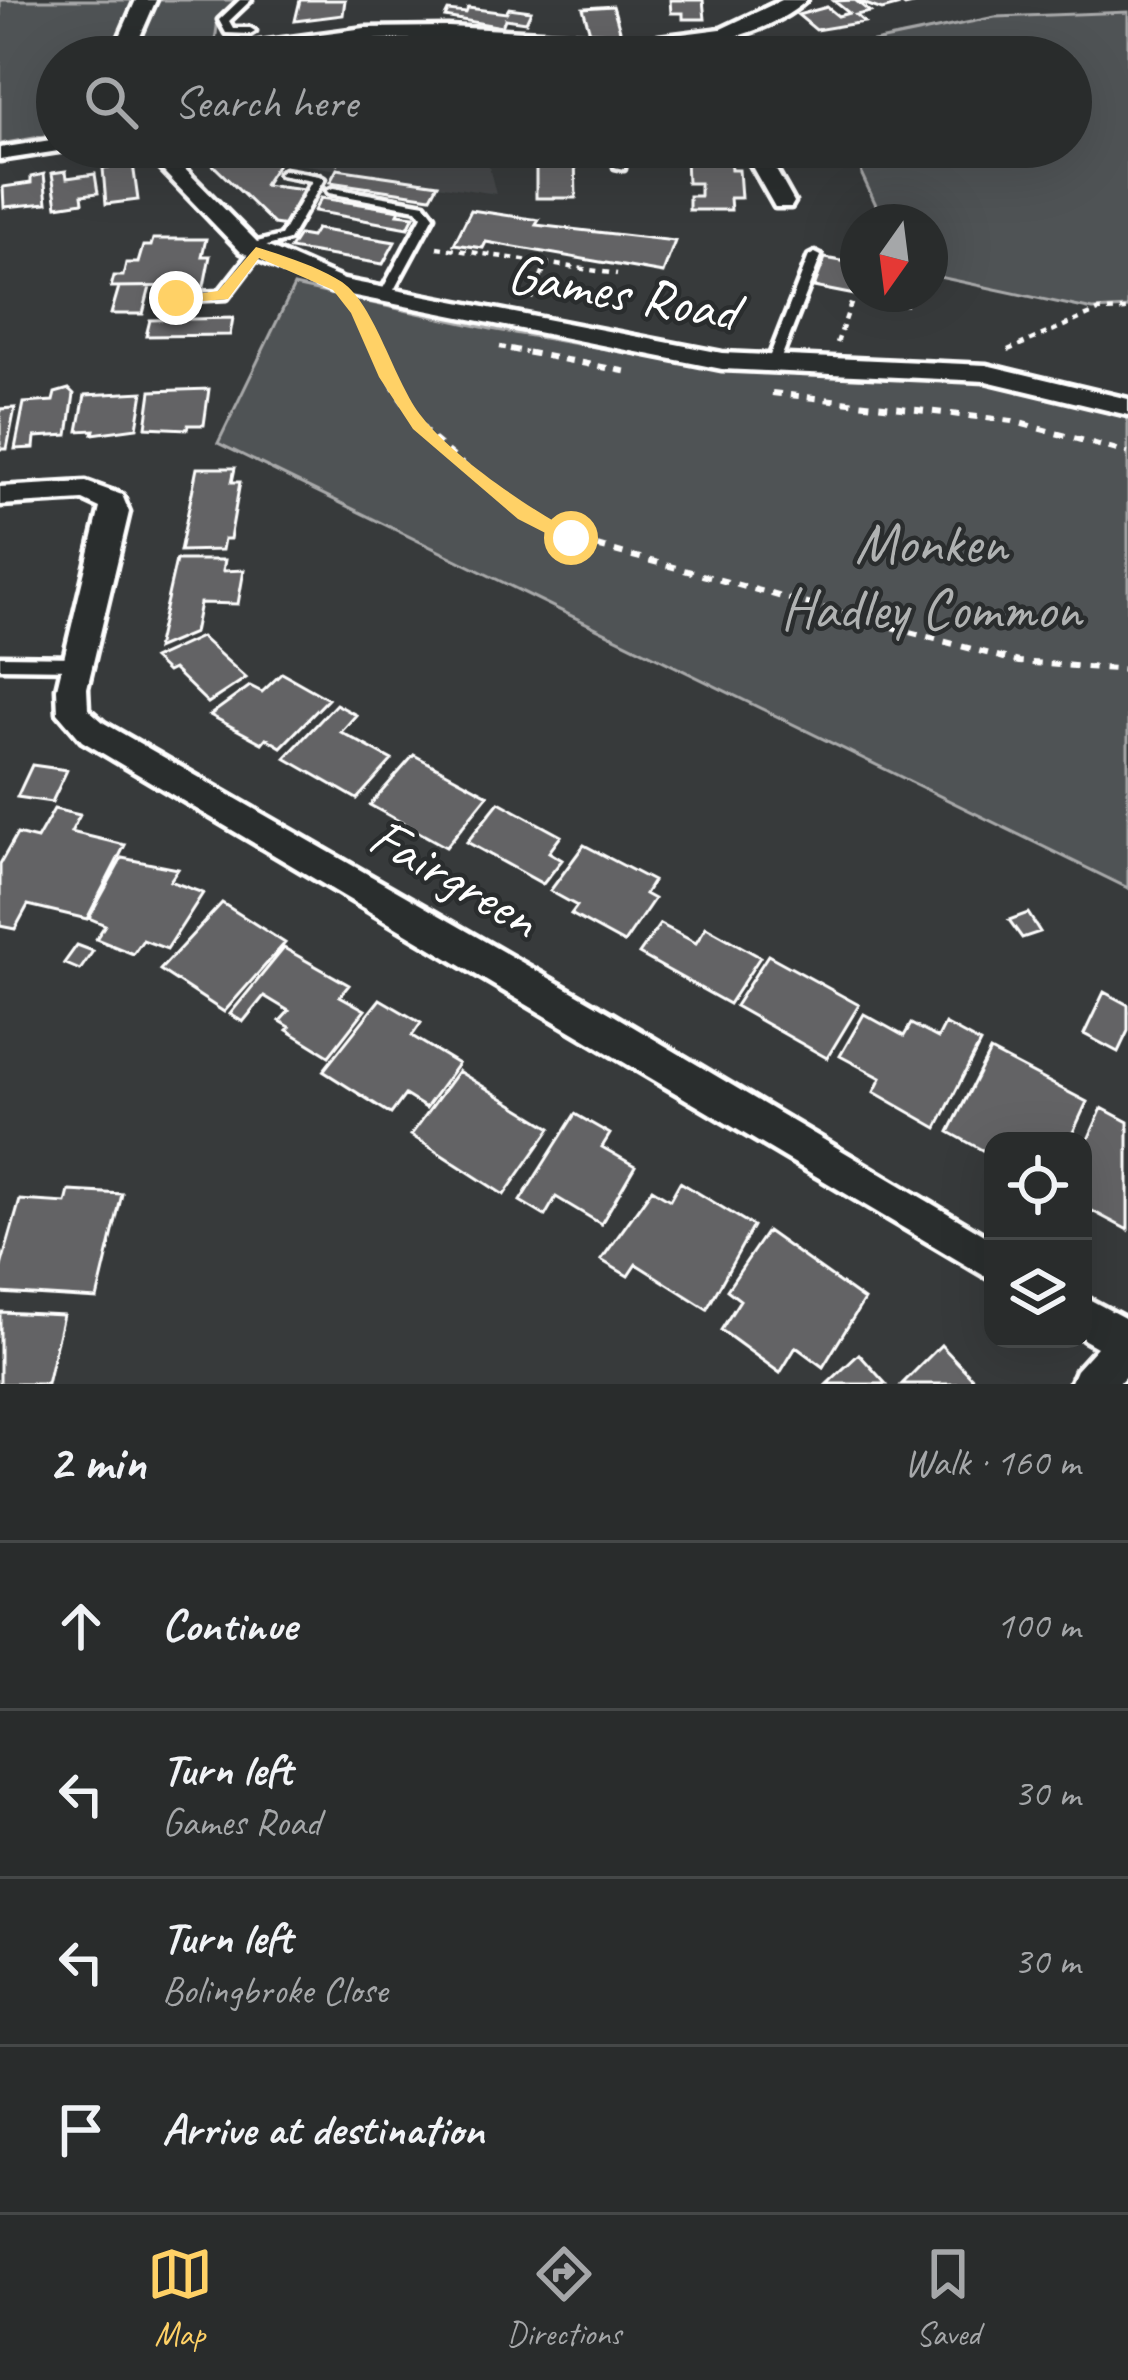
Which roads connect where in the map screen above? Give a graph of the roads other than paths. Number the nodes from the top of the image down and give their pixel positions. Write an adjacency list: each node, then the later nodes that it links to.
1 (146, 0): 7 (street)
2 (246, 0): 4 (lane)
3 (797, 0): 6 (street)
4 (250, 31)
5 (448, 32): 8 (street); 9 (street); 10 (street)
6 (726, 34): 11 (street)
7 (130, 36)
8 (329, 36)
9 (447, 36)
10 (516, 36)
11 (711, 36)
12 (36, 148): 13 (street)
13 (0, 154)
14 (172, 168): 19 (street, Games Road)
15 (763, 168): 18 (street)
16 (284, 173): 19 (lane)
17 (333, 191): 21 (lane)
18 (782, 202)
19 (252, 249): 21 (street, Games Road); 22 (lane)
20 (814, 256): 23 (lane)
21 (386, 296): 23 (street, Games Road)
22 (176, 298)
23 (773, 363): 24 (street, Games Road)
24 (1128, 407)
25 (0, 496): 27 (street, Fairgreen)
26 (0, 662): 27 (lane)
27 (77, 663): 28 (street, Fairgreen)
28 (984, 1257)
29 (1092, 1321): 30 (street)
30 (1090, 1384)

